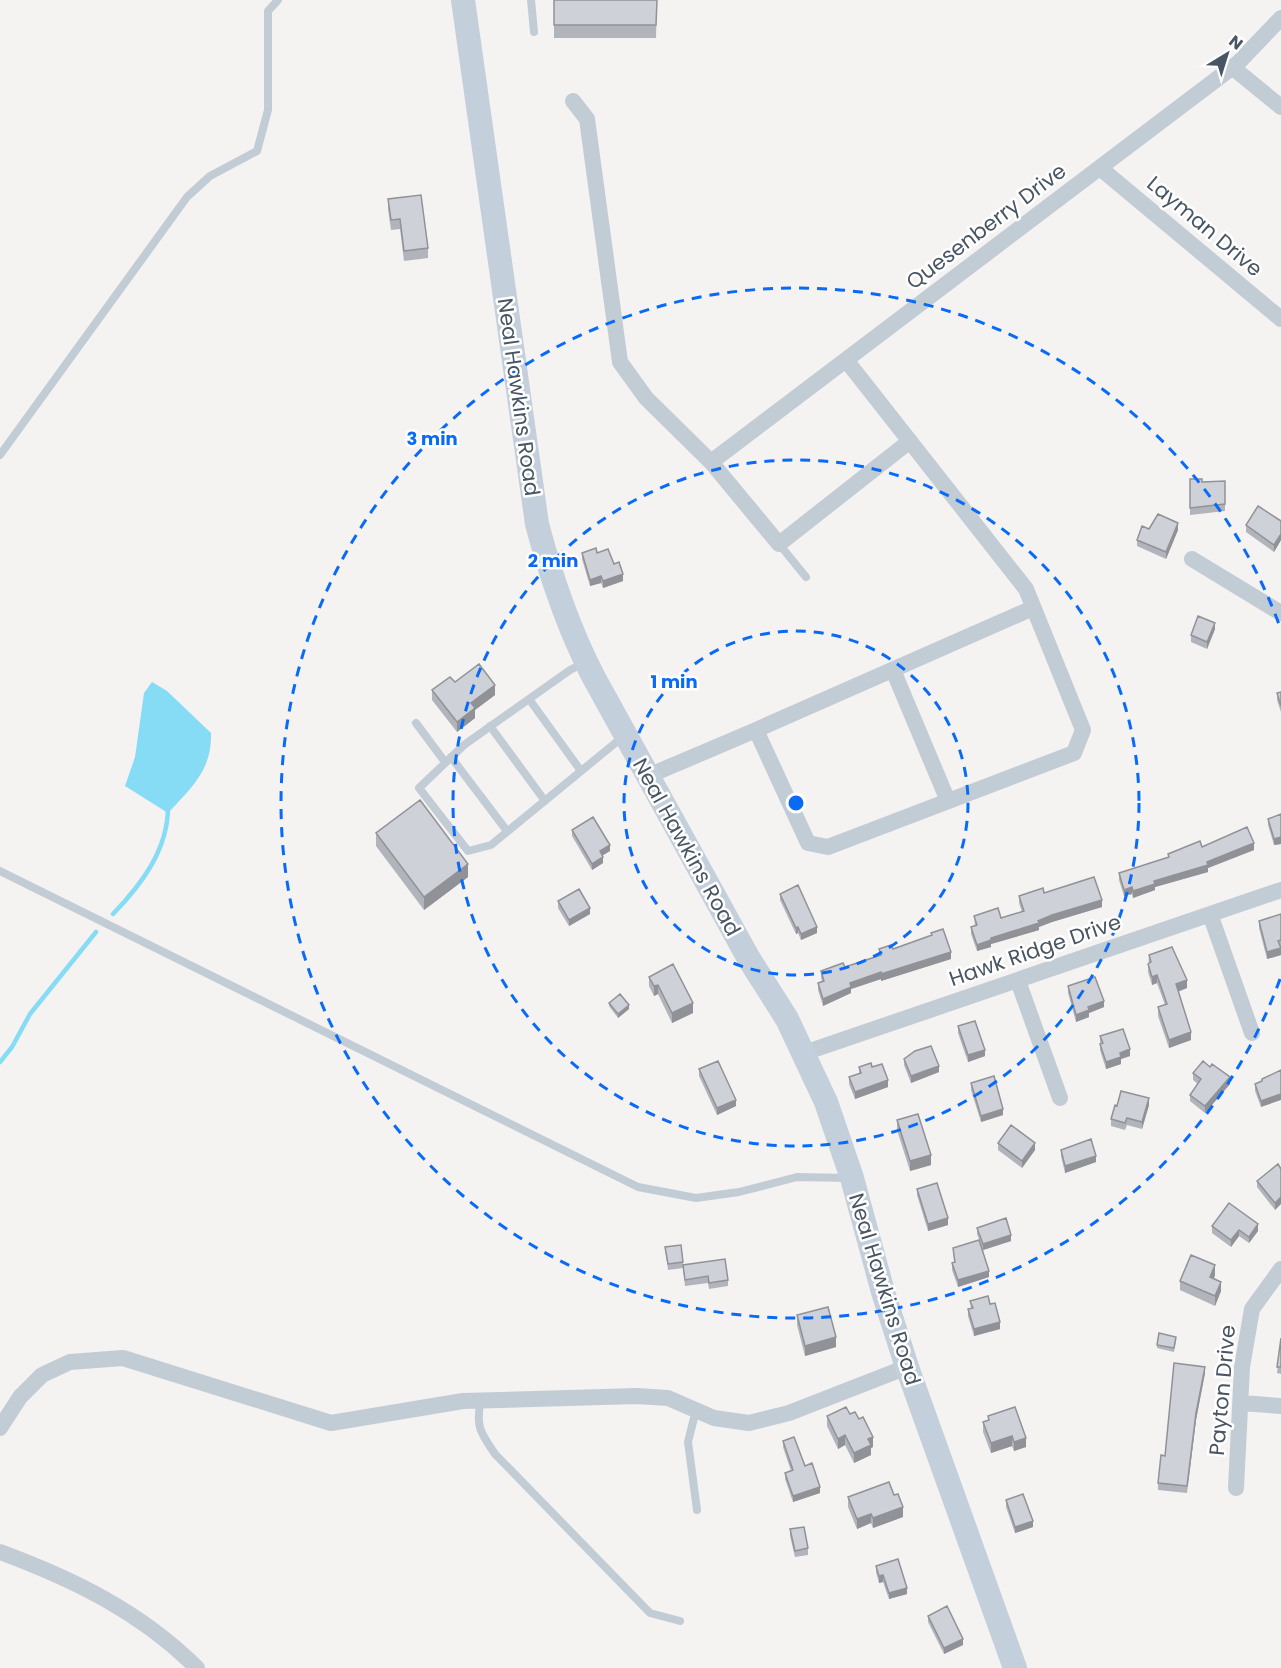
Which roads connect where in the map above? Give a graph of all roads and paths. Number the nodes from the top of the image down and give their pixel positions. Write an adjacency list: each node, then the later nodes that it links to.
1 (278, 0): 13 (lane)
2 (464, 0): 20 (street, Neal Hawkins Road)
3 (531, 0): 5 (lane)
4 (1281, 18): 6 (street, Quesenberry Drive)
5 (534, 32)
6 (1232, 67): 8 (street); 9 (street, Quesenberry Drive)
7 (573, 101): 14 (street)
8 (1281, 106)
9 (1100, 168): 10 (street, Layman Drive); 11 (street, Quesenberry Drive)
10 (1281, 319)
11 (846, 360): 12 (street); 14 (street, Quesenberry Drive)
12 (910, 441): 15 (street); 18 (street)
13 (0, 455)
14 (711, 462): 15 (street)
15 (779, 544): 17 (lane)
16 (1192, 559): 19 (street)
17 (806, 577)
18 (1033, 608): 21 (street); 31 (street)
19 (1281, 613)
20 (585, 662): 22 (lane); 26 (street, Neal Hawkins Road)
21 (893, 670): 25 (street); 31 (street)
22 (529, 699): 24 (lane); 28 (lane)
23 (416, 723): 27 (lane)
24 (490, 726): 27 (lane); 30 (lane)
25 (756, 730): 29 (street); 31 (street)
26 (625, 735): 28 (lane); 29 (street, Neal Hawkins Road)
27 (448, 760): 32 (lane); 32 (lane)
28 (581, 771): 30 (lane)
29 (648, 776): 38 (street, Neal Hawkins Road)
30 (545, 801): 32 (lane)
31 (948, 801)
32 (507, 831)
33 (0, 872): 40 (lane)
34 (1281, 890): 35 (street, Hawk Ridge Drive)
35 (1210, 914): 36 (street, Hawk Ridge Drive); 37 (street)
36 (1018, 981): 38 (street, Hawk Ridge Drive); 39 (street)
37 (1252, 1033)
38 (804, 1053): 40 (street, Neal Hawkins Road)
39 (1060, 1098)
40 (852, 1179): 42 (street, Neal Hawkins Road)
41 (1281, 1269): 44 (street, Payton Drive)
42 (907, 1367): 46 (street); 53 (street, Neal Hawkins Road)
43 (481, 1400): 46 (street); 47 (street); 51 (lane)
44 (1241, 1403): 45 (street); 48 (street, Payton Drive)
45 (1281, 1406)
46 (696, 1410): 49 (lane)
47 (0, 1428)
48 (1236, 1488)
49 (697, 1510)
50 (0, 1552): 52 (street)
51 (680, 1621)
52 (197, 1668)
53 (1015, 1668)

